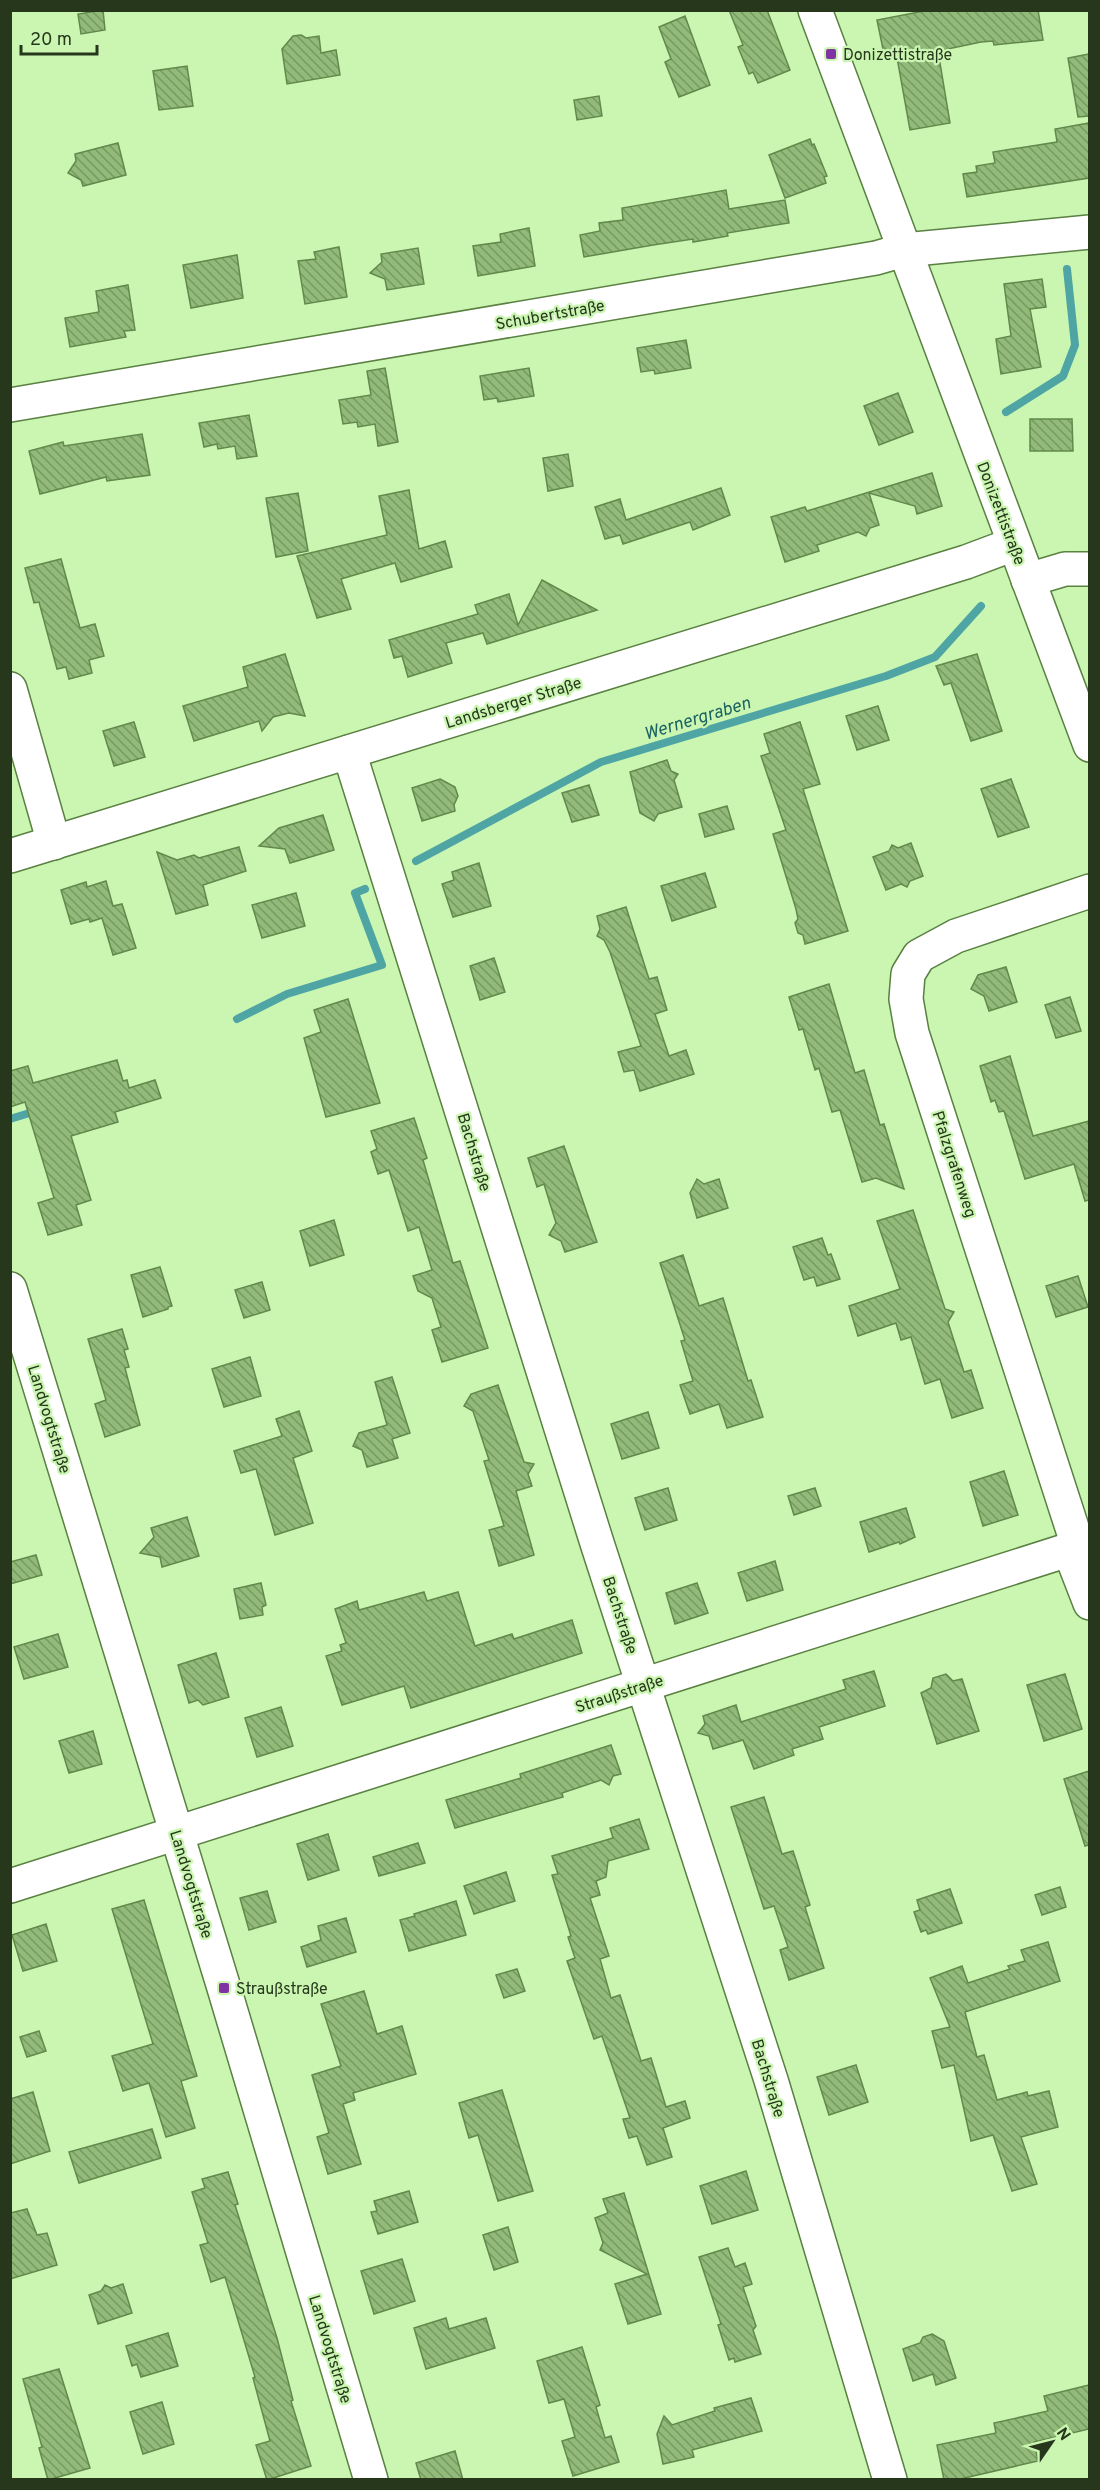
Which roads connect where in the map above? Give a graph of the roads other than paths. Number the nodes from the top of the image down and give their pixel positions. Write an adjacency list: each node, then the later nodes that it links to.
1 (815, 10): 3 (street, Donizettistraße)
2 (1089, 231): 3 (street, Schubertstraße)
3 (904, 250): 4 (street, Schubertstraße); 5 (street, Donizettistraße)
4 (10, 405)
5 (1014, 544): 7 (street, Donizettistraße); 10 (street, Landsberger Straße)
6 (1089, 569): 7 (street)
7 (1028, 580): 9 (street, Donizettistraße)
8 (10, 689): 11 (street)
9 (1089, 745)
10 (349, 752): 11 (street, Landsberger Straße); 17 (street, Bachstraße)
11 (54, 843): 12 (street, Landsberger Straße)
12 (10, 856)
13 (1089, 891): 15 (street, Pfalzgrafenweg)
14 (10, 1289): 18 (street, Landvogtstraße)
15 (1079, 1546): 16 (street, Pfalzgrafenweg); 17 (street, Straußstraße)
16 (1089, 1603)
17 (643, 1685): 18 (street, Straußstraße); 21 (street, Bachstraße)
18 (177, 1834): 19 (street, Straußstraße); 20 (street, Landvogtstraße)
19 (10, 1886)
20 (370, 2480)
21 (890, 2480)

